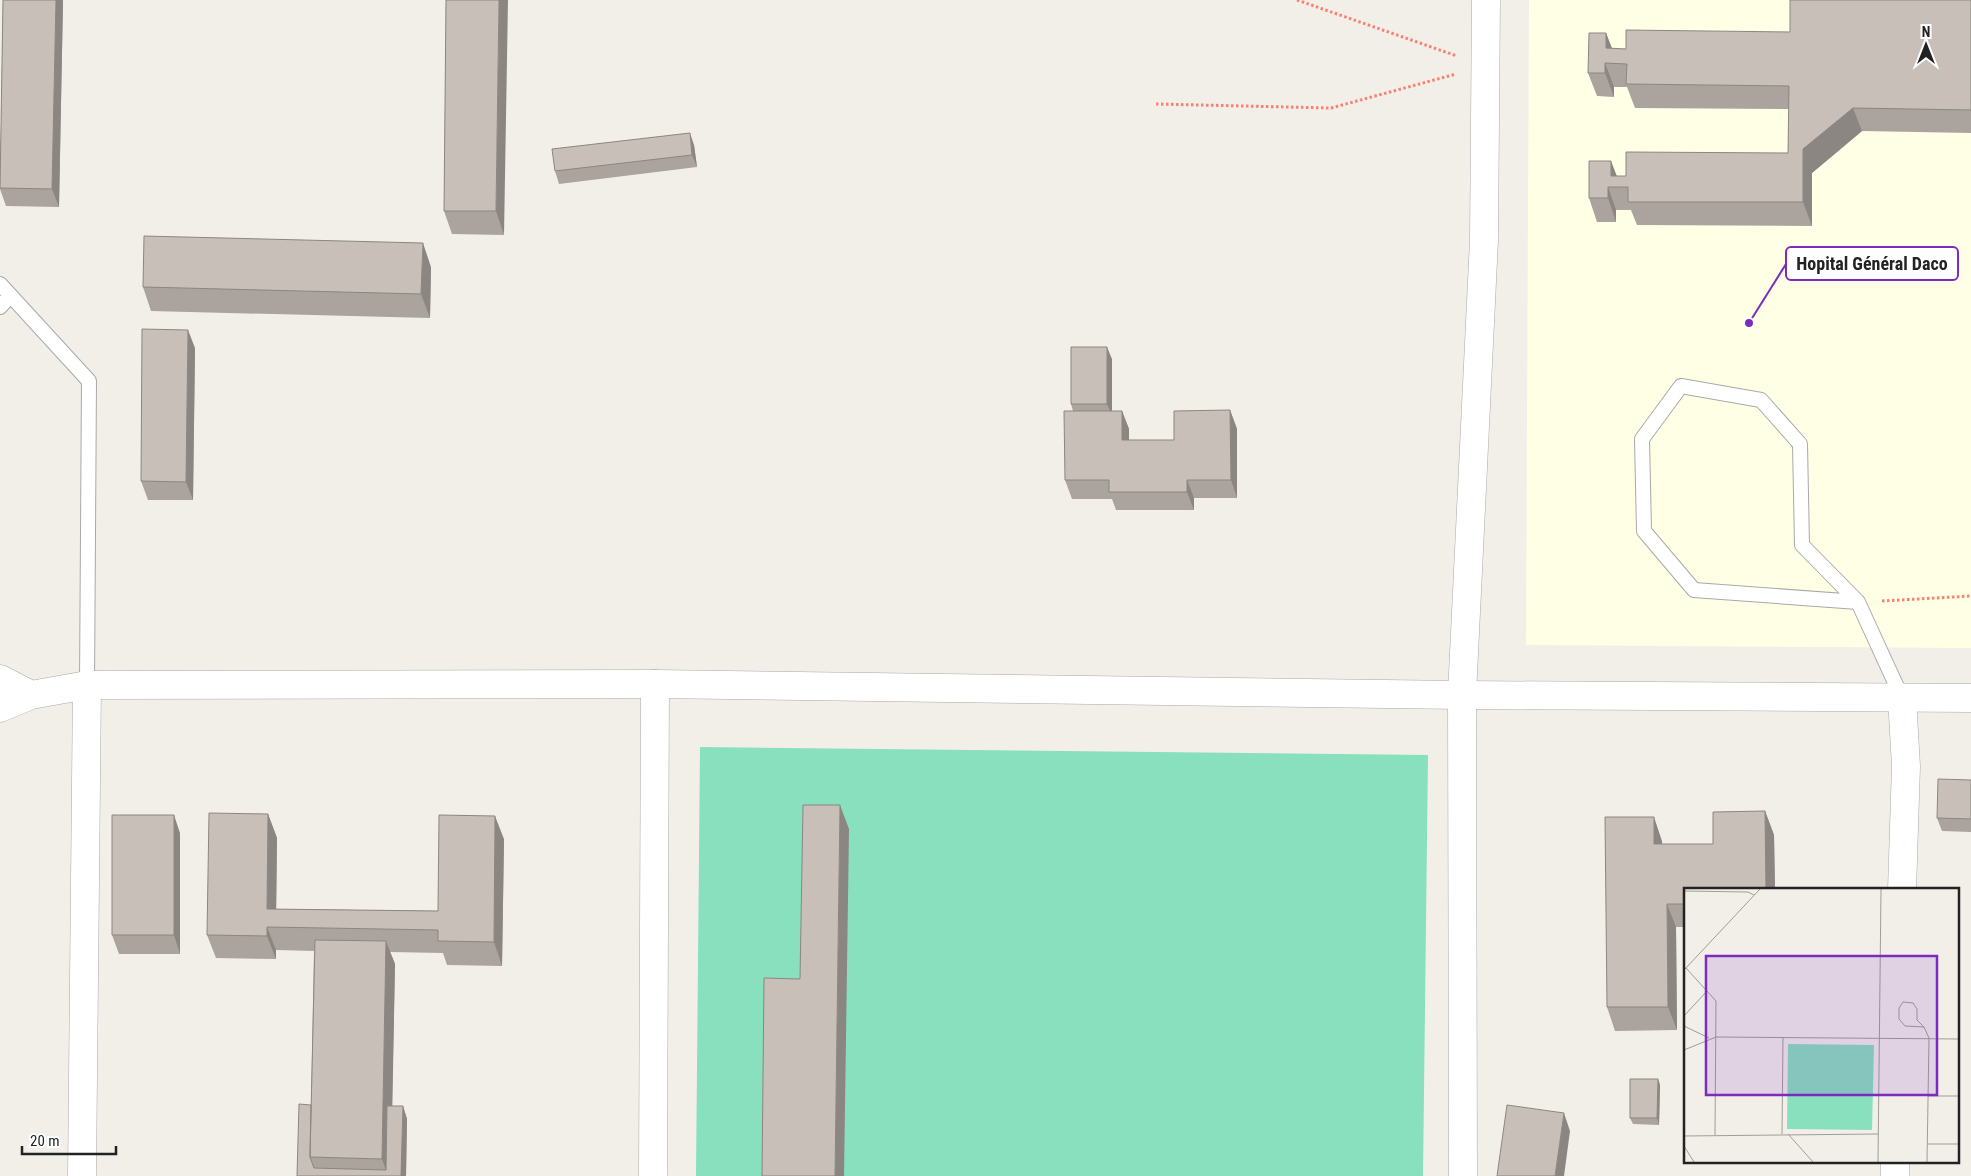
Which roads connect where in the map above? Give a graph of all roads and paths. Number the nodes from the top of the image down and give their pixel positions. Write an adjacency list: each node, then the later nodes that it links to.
1 (1297, 0): 3 (path)
2 (1486, 0): 3 (street)
3 (1486, 66): 4 (path); 14 (street)
4 (1156, 104)
5 (0, 284): 6 (lane)
6 (10, 296): 7 (lane); 12 (lane)
7 (0, 307)
8 (1971, 596): 9 (path)
9 (1858, 602): 9 (lane); 15 (lane)
10 (0, 679): 13 (street)
11 (655, 684): 12 (street); 14 (street); 20 (street)
12 (87, 685): 13 (street); 19 (street)
13 (31, 694): 17 (street)
14 (1462, 695): 15 (street); 21 (street)
15 (1902, 698): 16 (street); 18 (street)
16 (1971, 698)
17 (0, 708)
18 (1902, 888)
19 (82, 1176)
20 (653, 1176)
21 (1463, 1176)

